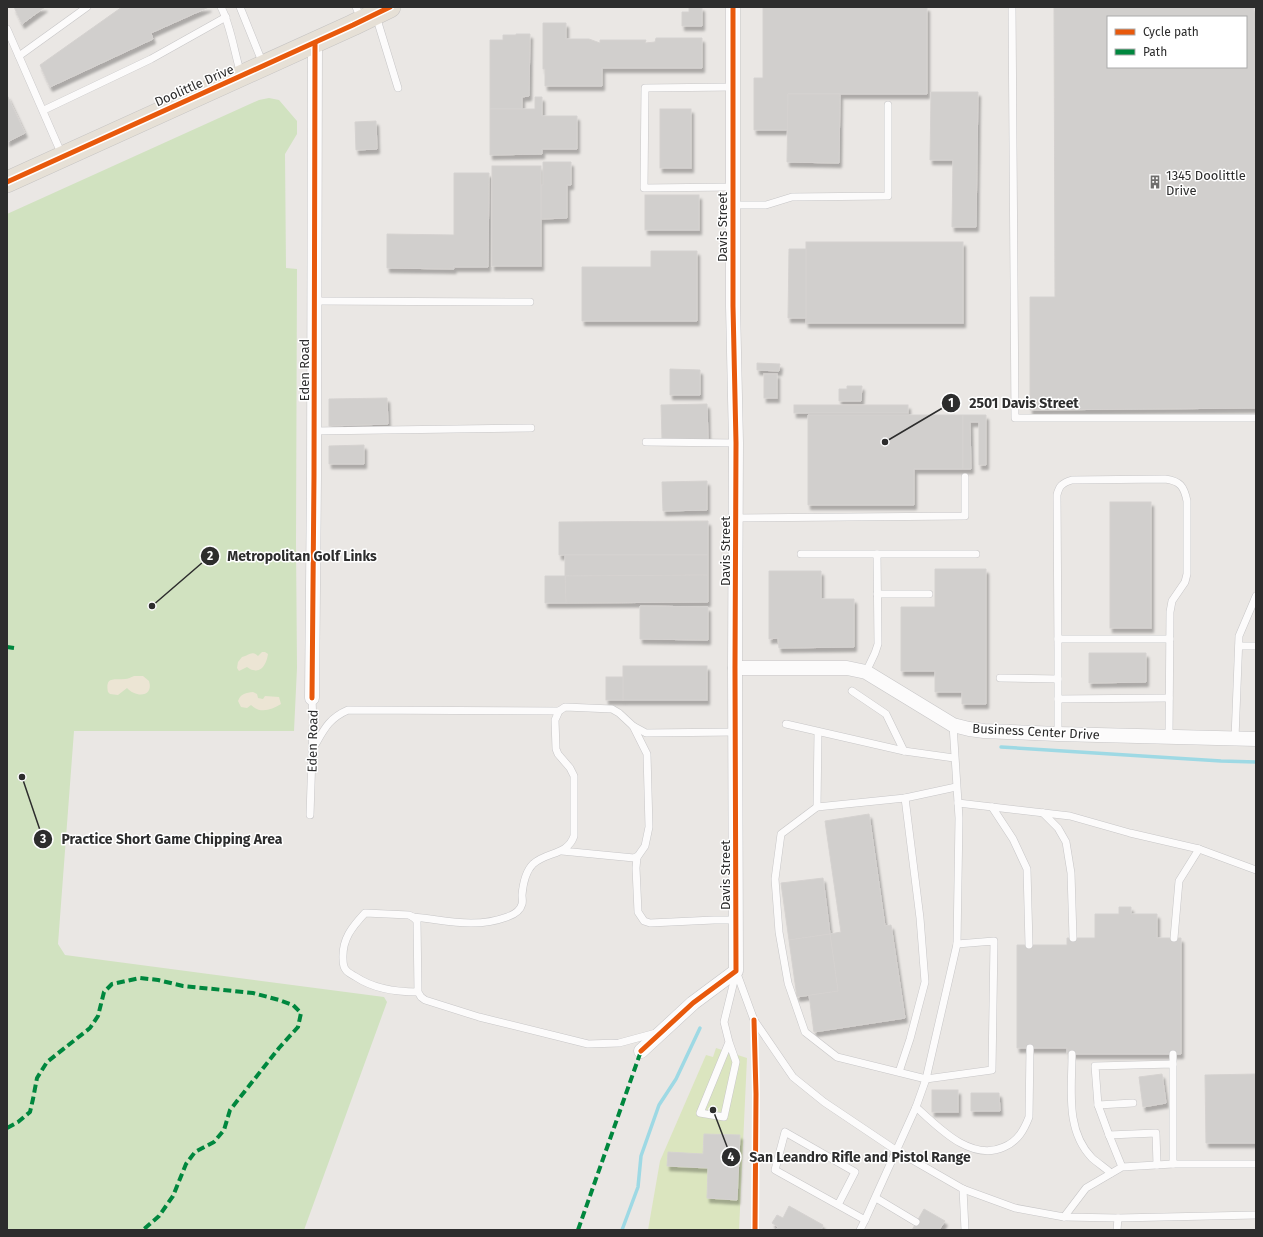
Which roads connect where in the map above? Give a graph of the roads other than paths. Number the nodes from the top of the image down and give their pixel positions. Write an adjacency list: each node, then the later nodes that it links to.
1 (87, 7): 10 (lane)
2 (221, 7): 7 (lane)
3 (240, 7): 11 (lane)
4 (733, 7): 13 (street, Davis Street)
5 (1012, 7): 23 (lane)
6 (371, 12): 9 (main road, Doolittle Drive); 14 (lane)
7 (226, 16): 12 (lane); 16 (lane)
8 (7, 29): 10 (lane)
9 (314, 43): 11 (main road, Doolittle Drive); 21 (street, Eden Road)
10 (19, 56): 16 (lane)
11 (264, 66): 12 (main road, Doolittle Drive)
12 (242, 76): 17 (main road, Doolittle Drive)
13 (734, 87): 19 (street, Davis Street); 19 (lane)
14 (398, 88)
15 (888, 105): 20 (lane)
16 (44, 110): 17 (lane)
17 (63, 157): 18 (main road, Doolittle Drive)
18 (7, 182)
19 (733, 187): 20 (street, Davis Street)
20 (733, 205): 27 (street, Davis Street)
21 (315, 301): 22 (lane); 25 (street, Eden Road)
22 (530, 302)
23 (1256, 418)
24 (531, 428): 25 (lane)
25 (314, 431): 45 (street, Eden Road)
26 (646, 442): 27 (lane)
27 (736, 443): 29 (street, Davis Street)
28 (965, 477): 29 (lane)
29 (736, 518): 40 (street, Davis Street)
30 (801, 554): 31 (lane)
31 (877, 554): 32 (lane); 33 (lane)
32 (976, 554)
33 (877, 594): 34 (lane); 41 (lane)
34 (929, 594)
35 (1256, 596): 38 (lane)
36 (1058, 639): 37 (lane); 37 (lane); 43 (lane)
37 (1169, 642): 46 (lane)
38 (1239, 646): 39 (lane); 56 (lane)
39 (1256, 646)
40 (735, 668): 41 (street, Business Center Drive); 52 (street, Davis Street)
41 (866, 672): 50 (street, Business Center Drive)
42 (1000, 678): 43 (lane)
43 (1058, 679): 47 (lane)
44 (852, 691): 59 (lane)
45 (312, 698): 58 (lane, Eden Road)
46 (1169, 698): 47 (lane); 55 (lane)
47 (1058, 699): 54 (lane)
48 (559, 711): 51 (lane); 58 (lane); 69 (lane)
49 (786, 724): 53 (lane)
50 (953, 724): 54 (street, Business Center Drive); 60 (lane)
51 (633, 726): 52 (lane); 70 (lane)
52 (735, 732): 73 (street, Davis Street)
53 (818, 732): 59 (lane); 64 (lane)
54 (1058, 734): 55 (street, Business Center Drive)
55 (1169, 736): 56 (street, Business Center Drive)
56 (1235, 738): 57 (street, Business Center Drive)
57 (1256, 738)
58 (312, 750): 67 (lane, Eden Road)
59 (904, 751): 60 (lane)
60 (954, 758): 61 (lane)
61 (956, 787): 62 (lane); 63 (lane)
62 (905, 798): 64 (lane); 87 (lane)
63 (958, 803): 65 (lane); 76 (lane)
64 (817, 807): 87 (lane)
65 (992, 807): 66 (lane); 77 (lane)
66 (1044, 813): 68 (lane); 74 (lane)
67 (310, 815)
68 (1199, 849): 71 (lane); 75 (lane)
69 (562, 851): 70 (lane); 72 (lane)
70 (637, 857): 73 (lane)
71 (1256, 870)
72 (413, 917): 79 (lane); 79 (lane)
73 (736, 920): 78 (street, Davis Street)
74 (1073, 938)
75 (1174, 938)
76 (957, 944): 88 (lane); 88 (lane)
77 (1029, 945)
78 (736, 971): 80 (street); 81 (lane); 93 (lane)
79 (418, 992): 80 (lane)
80 (662, 1032): 83 (street)
81 (729, 1042): 81 (lane)
82 (1030, 1048): 91 (lane)
83 (641, 1051)
84 (1072, 1054): 98 (lane)
85 (1173, 1054): 86 (lane)
86 (1173, 1064): 90 (lane); 94 (lane)
87 (898, 1072): 88 (lane)
88 (926, 1079): 91 (lane)
89 (1133, 1103): 90 (lane)
90 (1098, 1105): 92 (lane)
91 (916, 1107): 93 (lane)
92 (1109, 1135): 96 (lane); 97 (lane)
93 (897, 1151): 99 (lane); 100 (lane)
94 (1173, 1164): 95 (lane); 96 (lane)
95 (1256, 1164)
96 (1157, 1165): 97 (lane)
97 (1122, 1167): 98 (lane)
98 (1111, 1174): 103 (lane)
99 (963, 1189): 103 (lane); 108 (lane)
100 (876, 1198): 105 (lane); 106 (lane)
101 (838, 1205): 101 (lane); 105 (lane)
102 (1256, 1215): 104 (lane)
103 (1064, 1217): 104 (lane)
104 (1118, 1218): 109 (lane)
105 (865, 1220): 107 (lane)
106 (916, 1222)
107 (860, 1230)
108 (965, 1230)
109 (1117, 1230)

